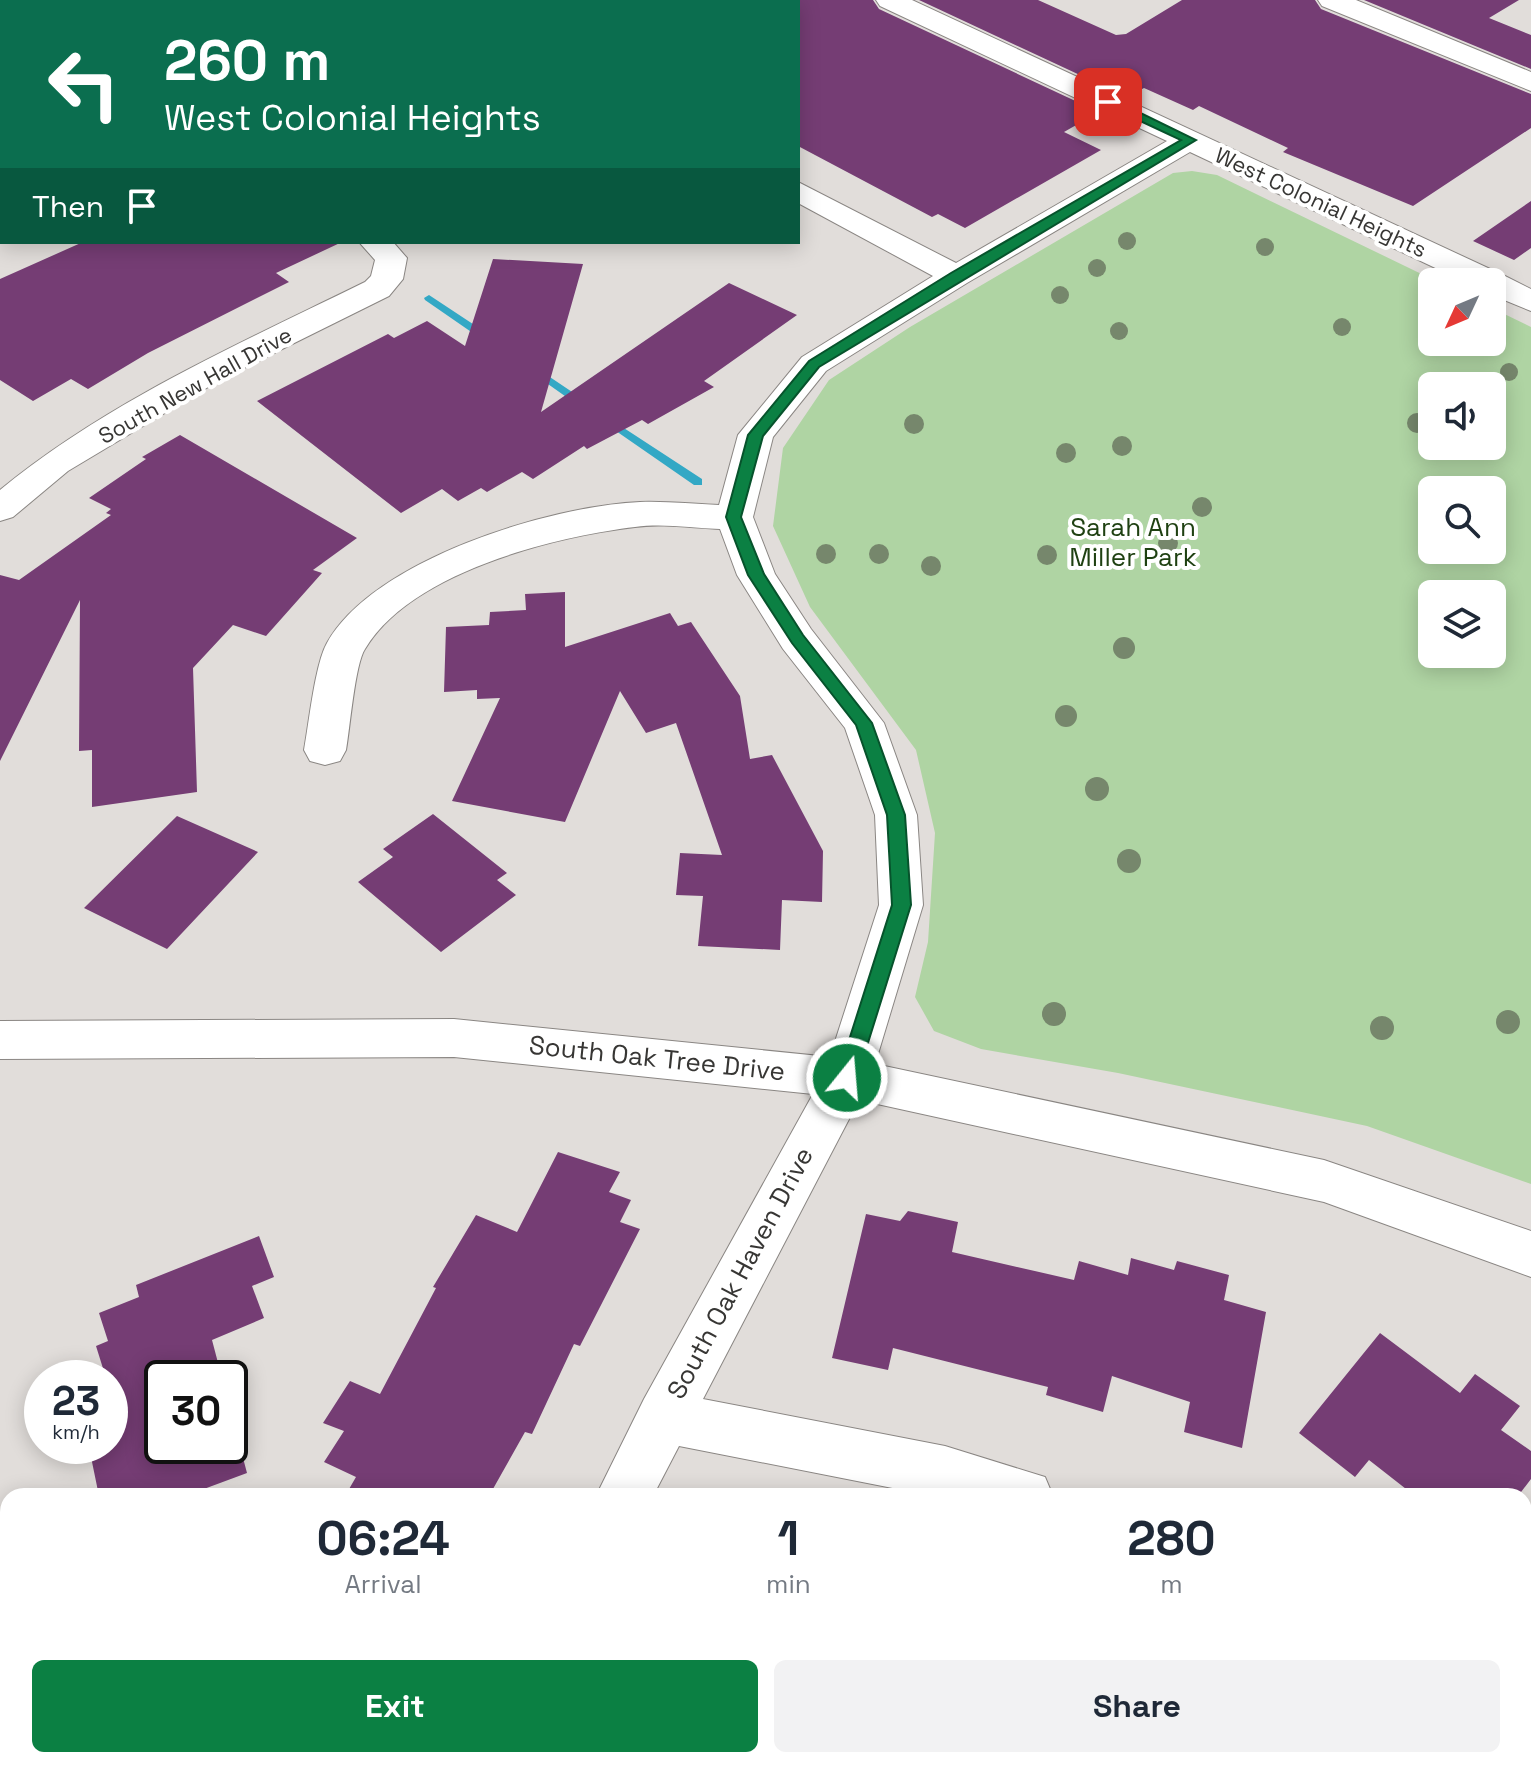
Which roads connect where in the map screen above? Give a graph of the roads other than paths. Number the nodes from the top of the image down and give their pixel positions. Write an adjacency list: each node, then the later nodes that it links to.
1 (890, 0): 4 (street, West Colonial Heights)
2 (1332, 0): 3 (street)
3 (1531, 82)
4 (1190, 140): 7 (street, West Colonial Heights); 8 (street)
5 (800, 192): 8 (street)
6 (396, 259): 11 (street, South New Hall Drive)
7 (1462, 268)
8 (956, 276): 12 (street)
9 (1506, 289): 10 (street, West Colonial Heights)
10 (1531, 301)
11 (0, 509)
12 (734, 517): 13 (street); 15 (street, South Oak Haven Drive)
13 (325, 750)
14 (0, 1040): 15 (street, South Oak Tree Drive)
15 (847, 1078): 16 (street, South Oak Tree Drive); 17 (street, South Oak Haven Drive)
16 (1531, 1254)
17 (663, 1417): 18 (street, South Oak Haven Drive); 19 (street)
18 (628, 1488)
19 (998, 1488)

